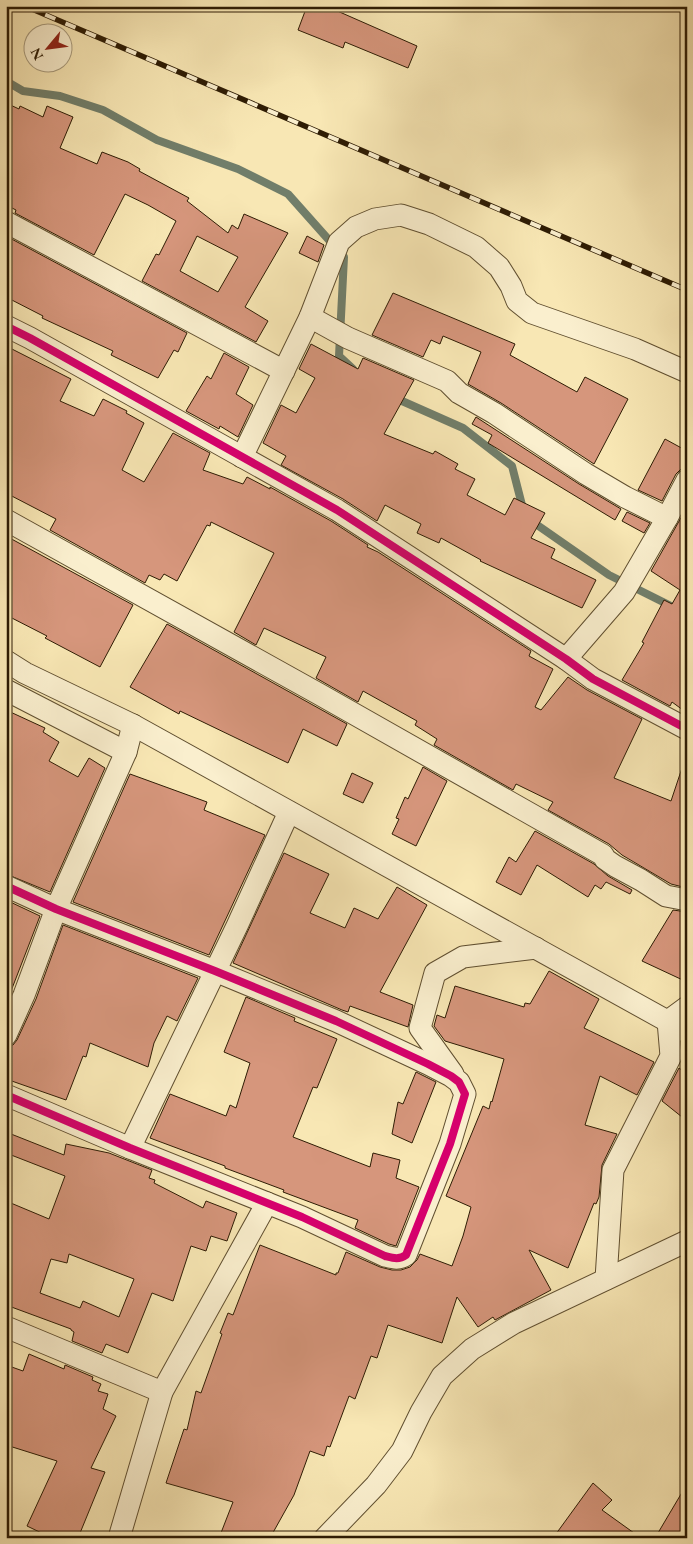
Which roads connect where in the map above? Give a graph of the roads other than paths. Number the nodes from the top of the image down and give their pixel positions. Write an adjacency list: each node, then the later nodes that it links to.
1 (6, 222): 4 (street)
2 (310, 317): 4 (street); 5 (street); 8 (street)
3 (6, 326): 6 (street)
4 (284, 372): 6 (street)
5 (687, 372)
6 (242, 457): 10 (street)
7 (687, 480): 8 (street)
8 (667, 518): 10 (street)
9 (6, 520): 18 (street)
10 (566, 659): 14 (street)
11 (6, 662): 13 (street)
12 (6, 690): 15 (street)
13 (133, 725): 15 (street); 16 (street)
14 (687, 729)
15 (126, 752): 19 (street)
16 (289, 812): 20 (street); 21 (street)
17 (6, 886): 19 (street)
18 (687, 900)
19 (56, 909): 21 (street); 25 (street)
20 (536, 948): 23 (street); 26 (street)
21 (215, 971): 26 (street); 28 (street)
22 (687, 1007): 23 (street)
23 (668, 1021): 24 (street); 31 (street)
24 (687, 1032)
25 (6, 1035)
26 (459, 1082): 29 (street)
27 (6, 1095): 28 (street)
28 (130, 1148): 29 (street)
29 (267, 1203): 33 (street)
30 (687, 1241): 31 (street)
31 (606, 1279): 35 (street)
32 (6, 1326): 33 (street)
33 (162, 1392): 34 (street)
34 (119, 1538)
35 (325, 1538)

